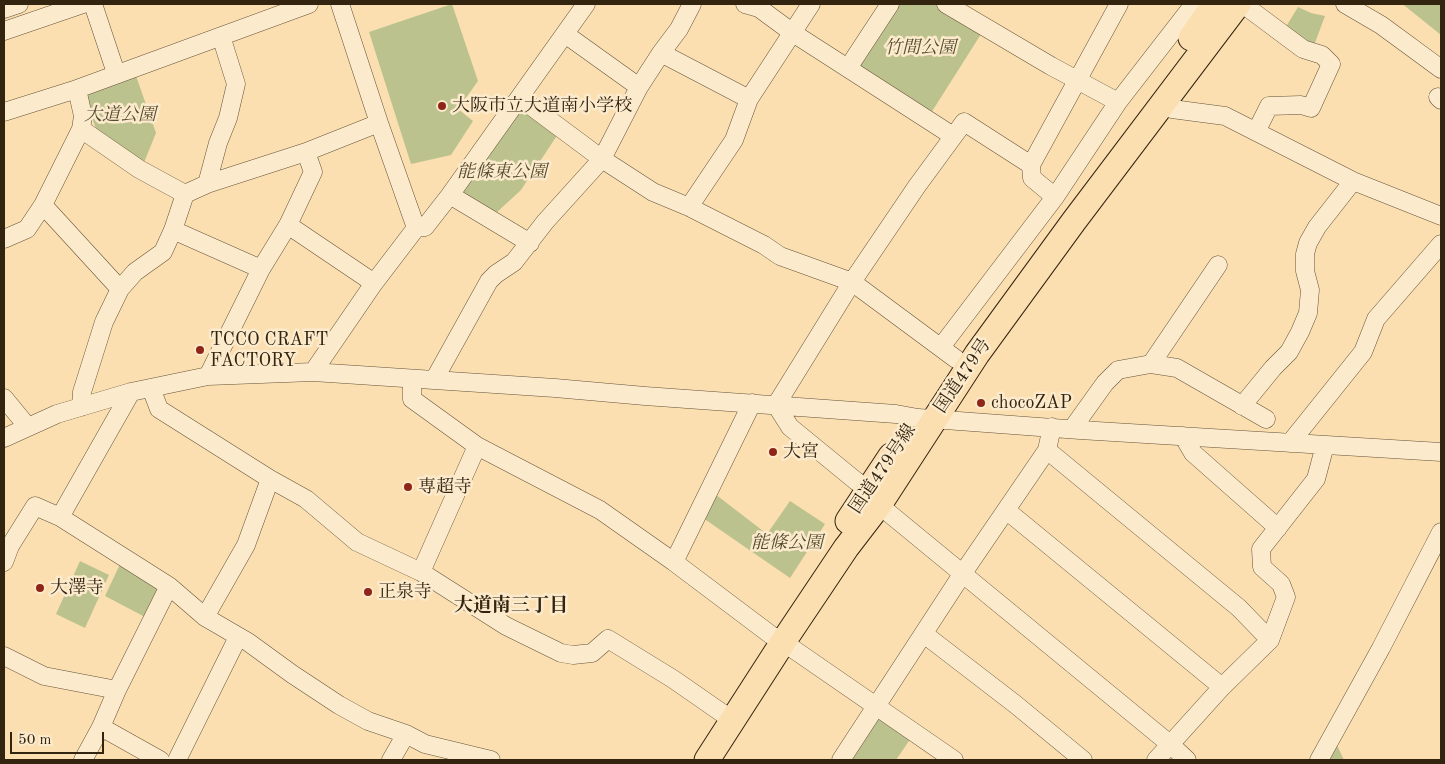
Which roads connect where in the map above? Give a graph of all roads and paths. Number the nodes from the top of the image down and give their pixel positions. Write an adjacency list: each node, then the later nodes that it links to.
1 (20, 4): 17 (street)
2 (83, 4): 18 (street)
3 (93, 4): 25 (street)
4 (309, 4): 21 (street)
5 (340, 4): 34 (street)
6 (586, 4): 20 (street)
7 (692, 4): 22 (street)
8 (745, 4): 19 (street)
9 (811, 4): 19 (street)
10 (890, 4): 23 (street)
11 (946, 4): 26 (street)
12 (1119, 4): 26 (street)
13 (1194, 4): 31 (street)
14 (1215, 4): 47 (highway)
15 (1345, 4): 24 (street)
16 (1246, 5): 32 (street); 36 (street); 47 (highway)
17 (4, 9)
18 (4, 32)
19 (792, 33): 23 (street); 30 (street)
20 (565, 34): 27 (street); 29 (street)
21 (222, 36): 25 (street); 42 (street)
22 (661, 52): 27 (street); 30 (street)
23 (848, 68): 37 (street)
24 (1441, 69)
25 (116, 73): 28 (street)
26 (1078, 80): 31 (street); 40 (street)
27 (639, 88): 39 (street)
28 (77, 89): 33 (street); 35 (street)
29 (520, 98): 39 (street); 44 (street)
30 (749, 99): 46 (street)
31 (1118, 102): 47 (street)
32 (1172, 109): 36 (street); 60 (street)
33 (4, 112)
34 (379, 123): 38 (street); 50 (street)
35 (81, 129): 43 (street); 45 (street)
36 (1256, 132): 41 (street)
37 (953, 136): 40 (street); 57 (street)
38 (306, 152): 42 (street); 49 (street)
39 (602, 159): 46 (street); 53 (street)
40 (1031, 165): 47 (street)
41 (1353, 181): 48 (street); 71 (street)
42 (207, 184): 43 (street)
43 (185, 194): 51 (street)
44 (450, 195): 50 (street); 53 (street)
45 (43, 205): 52 (street); 59 (street)
46 (689, 207): 57 (street)
47 (1066, 209): 60 (highway, 国道479号線)
48 (1441, 216)
49 (288, 225): 56 (street); 58 (street)
50 (416, 228): 58 (street)
51 (173, 230): 56 (street); 59 (street)
52 (4, 239)
53 (530, 243): 65 (street)
54 (1441, 244): 80 (street)
55 (1218, 265): 61 (street)
56 (261, 269): 63 (street)
57 (852, 282): 60 (street); 70 (street)
58 (374, 283): 62 (street)
59 (120, 289): 72 (street)
60 (958, 354): 73 (highway, 国道479号線)
61 (1151, 364): 71 (street); 77 (street)
62 (313, 372): 63 (street); 64 (street)
63 (208, 376): 66 (street)
64 (412, 379): 65 (street); 82 (street)
65 (434, 380): 69 (street)
66 (151, 388): 67 (street); 85 (street)
67 (130, 392): 72 (street); 88 (street)
68 (4, 398): 75 (street)
69 (752, 403): 70 (street); 92 (street)
70 (776, 405): 73 (street); 86 (street)
71 (1242, 406): 74 (street)
72 (81, 407): 75 (street)
73 (926, 418): 76 (street); 86 (highway, 国道479号線)
74 (1266, 419)
75 (27, 426): 79 (street)
76 (1052, 427): 77 (street); 83 (street)
77 (1072, 429): 78 (street)
78 (1184, 436): 80 (street); 89 (street)
79 (4, 438)
80 (1290, 442): 81 (street)
81 (1325, 445): 84 (street); 89 (street)
82 (477, 446): 92 (street); 93 (street)
83 (1047, 450): 87 (street); 100 (street)
84 (1441, 452)
85 (270, 479): 93 (street); 96 (street)
86 (874, 497): 94 (street); 99 (highway, 国道479号線)
87 (1006, 510): 94 (street); 102 (street)
88 (60, 517): 91 (street); 95 (street)
89 (1278, 528): 100 (street)
90 (1441, 532): 121 (street)
91 (4, 562)
92 (674, 562): 99 (street)
93 (421, 572): 105 (street)
94 (963, 573): 97 (street); 108 (street)
95 (169, 586): 96 (street); 103 (street)
96 (205, 617): 98 (street)
97 (924, 634): 104 (street); 118 (street)
98 (238, 637): 107 (street); 111 (street)
99 (777, 639): 104 (street); 105 (highway); 115 (highway)
100 (1270, 640): 102 (street)
101 (4, 656): 103 (street)
102 (1222, 688): 108 (street)
103 (117, 690): 106 (street)
104 (877, 707): 116 (street); 117 (street)
105 (722, 713): 114 (highway)
106 (101, 727): 109 (street); 110 (street)
107 (406, 734): 112 (street); 113 (street)
108 (1171, 745): 119 (street); 120 (street)
109 (83, 760)
110 (160, 760)
111 (177, 760)
112 (391, 760)
113 (491, 760)
114 (689, 760)
115 (707, 760)
116 (841, 760)
117 (954, 760)
118 (1083, 760)
119 (1156, 760)
120 (1187, 760)
121 (1319, 760)

